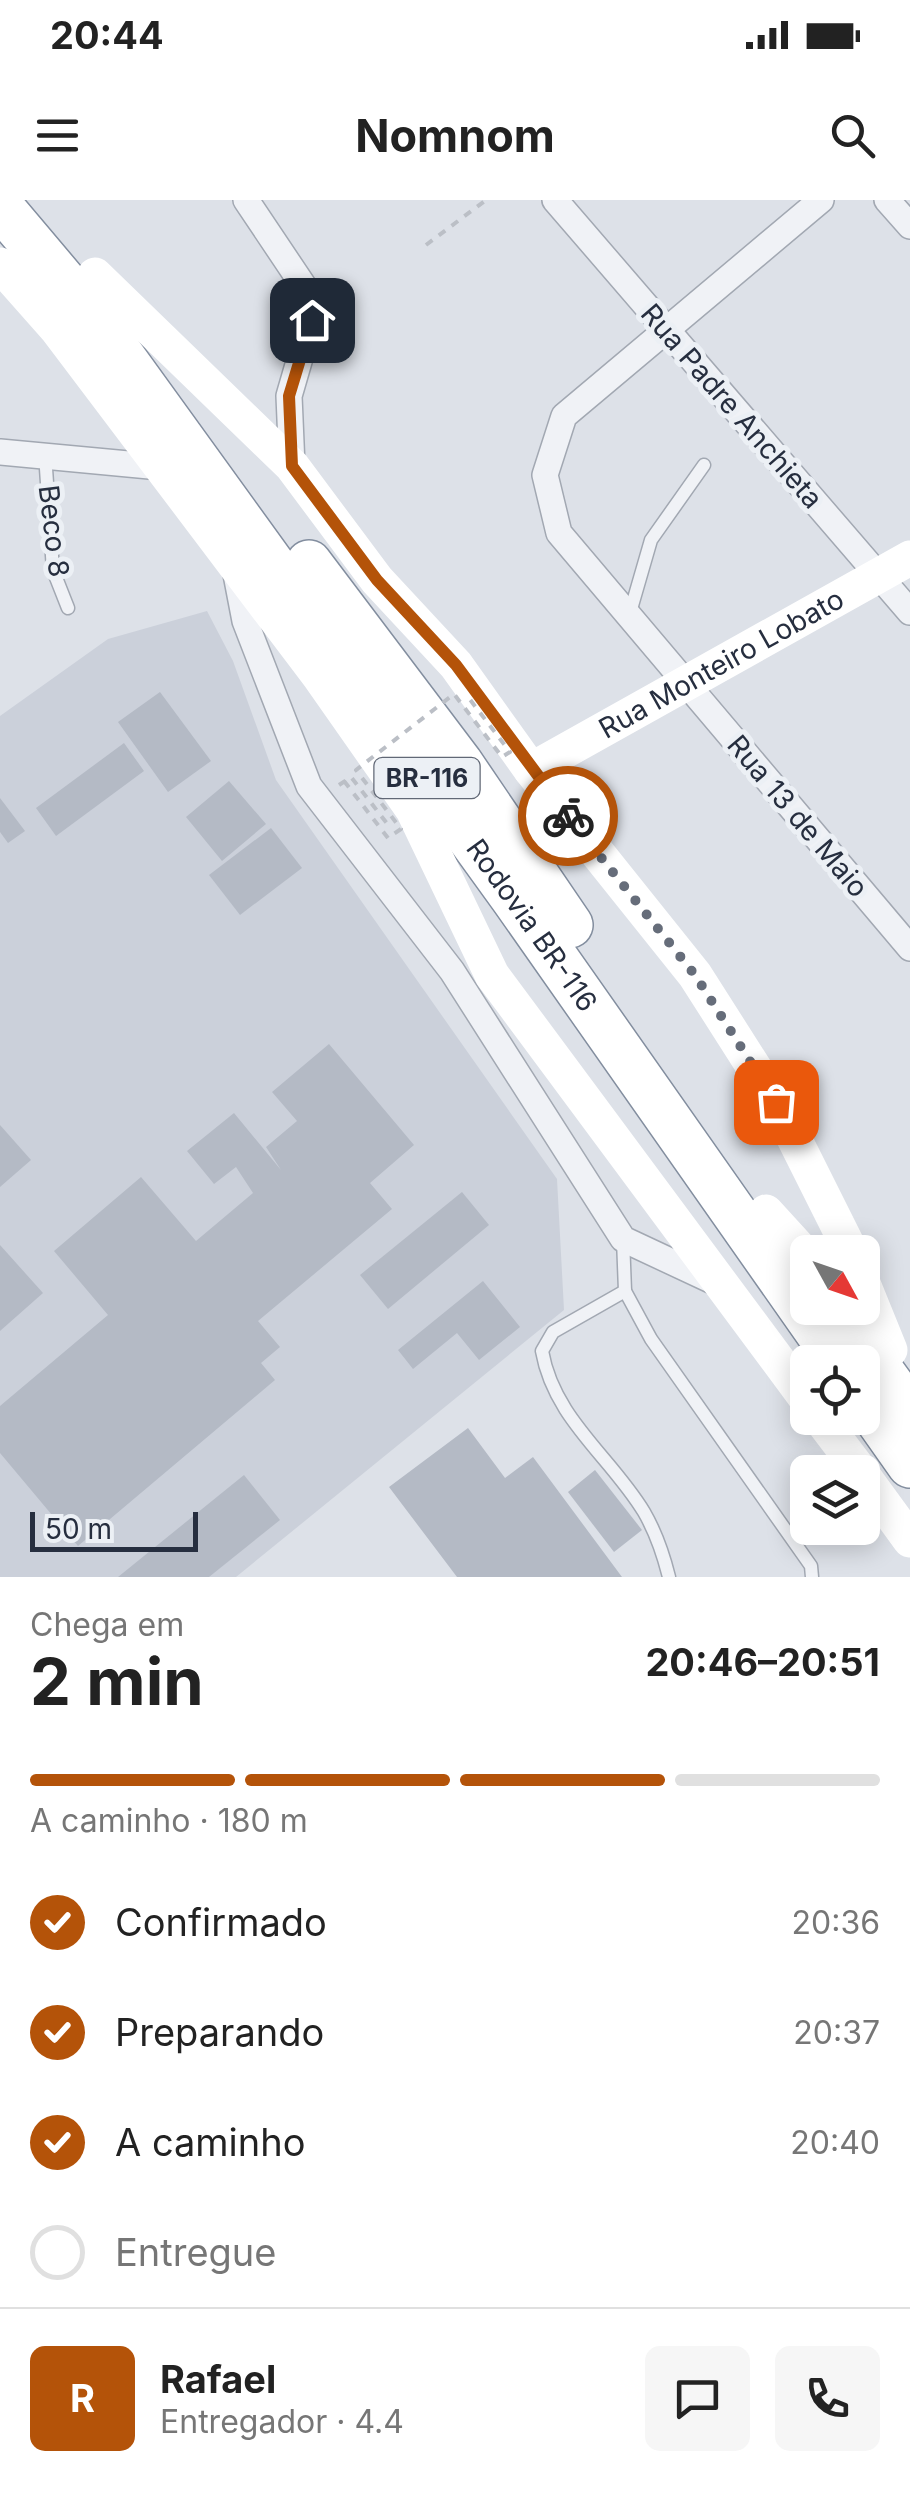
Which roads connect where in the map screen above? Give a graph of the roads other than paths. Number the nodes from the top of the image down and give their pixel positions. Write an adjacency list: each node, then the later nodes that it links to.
1 (32, 200): 7 (highway, Rodovia BR-116 / BR-116)
2 (246, 200): 12 (street)
3 (555, 200): 8 (street, Rua Padre Anchieta)
4 (821, 200): 8 (street, Rua 13 de Maio)
5 (0, 206): 33 (highway, Rodovia BR-116 / BR-116)
6 (0, 265): 13 (street, Rodovia BR-116)
7 (95, 275): 12 (street); 23 (highway, Rodovia BR-116 / BR-116)
8 (668, 331): 16 (street, Rua Padre Anchieta); 19 (street, Rua 13 de Maio)
9 (0, 452): 10 (street)
10 (45, 454): 13 (street); 17 (lane, Beco 8)
11 (704, 465): 19 (lane)
12 (292, 466): 21 (street)
13 (160, 467): 15 (street, Rodovia BR-116)
14 (910, 558): 16 (street, Rua Monteiro Lobato)
15 (234, 564): 25 (street); 28 (street, Rodovia BR-116)
16 (879, 576): 18 (street, Rua Padre Anchieta); 20 (street, Rua Monteiro Lobato)
17 (68, 608)
18 (910, 612)
19 (629, 616): 20 (street, Rua 13 de Maio)
20 (685, 684): 21 (street, Rua Monteiro Lobato); 22 (street, Rua 13 de Maio)
21 (531, 770): 24 (street)
22 (906, 936)
23 (766, 1212): 26 (street); 27 (highway, Rodovia BR-116 / BR-116)
24 (842, 1235)
25 (623, 1238): 28 (street); 29 (lane)
26 (790, 1238)
27 (790, 1245)
28 (720, 1284): 35 (street, Rodovia BR-116)
29 (624, 1290): 41 (lane); 42 (lane)
30 (880, 1319): 34 (street)
31 (848, 1325): 36 (highway)
32 (867, 1325): 34 (street)
33 (826, 1345)
34 (900, 1362)
35 (790, 1378)
36 (910, 1410)
37 (880, 1422): 38 (highway)
38 (910, 1465)
39 (880, 1499): 40 (street)
40 (910, 1540)
41 (669, 1577)
42 (812, 1577)

